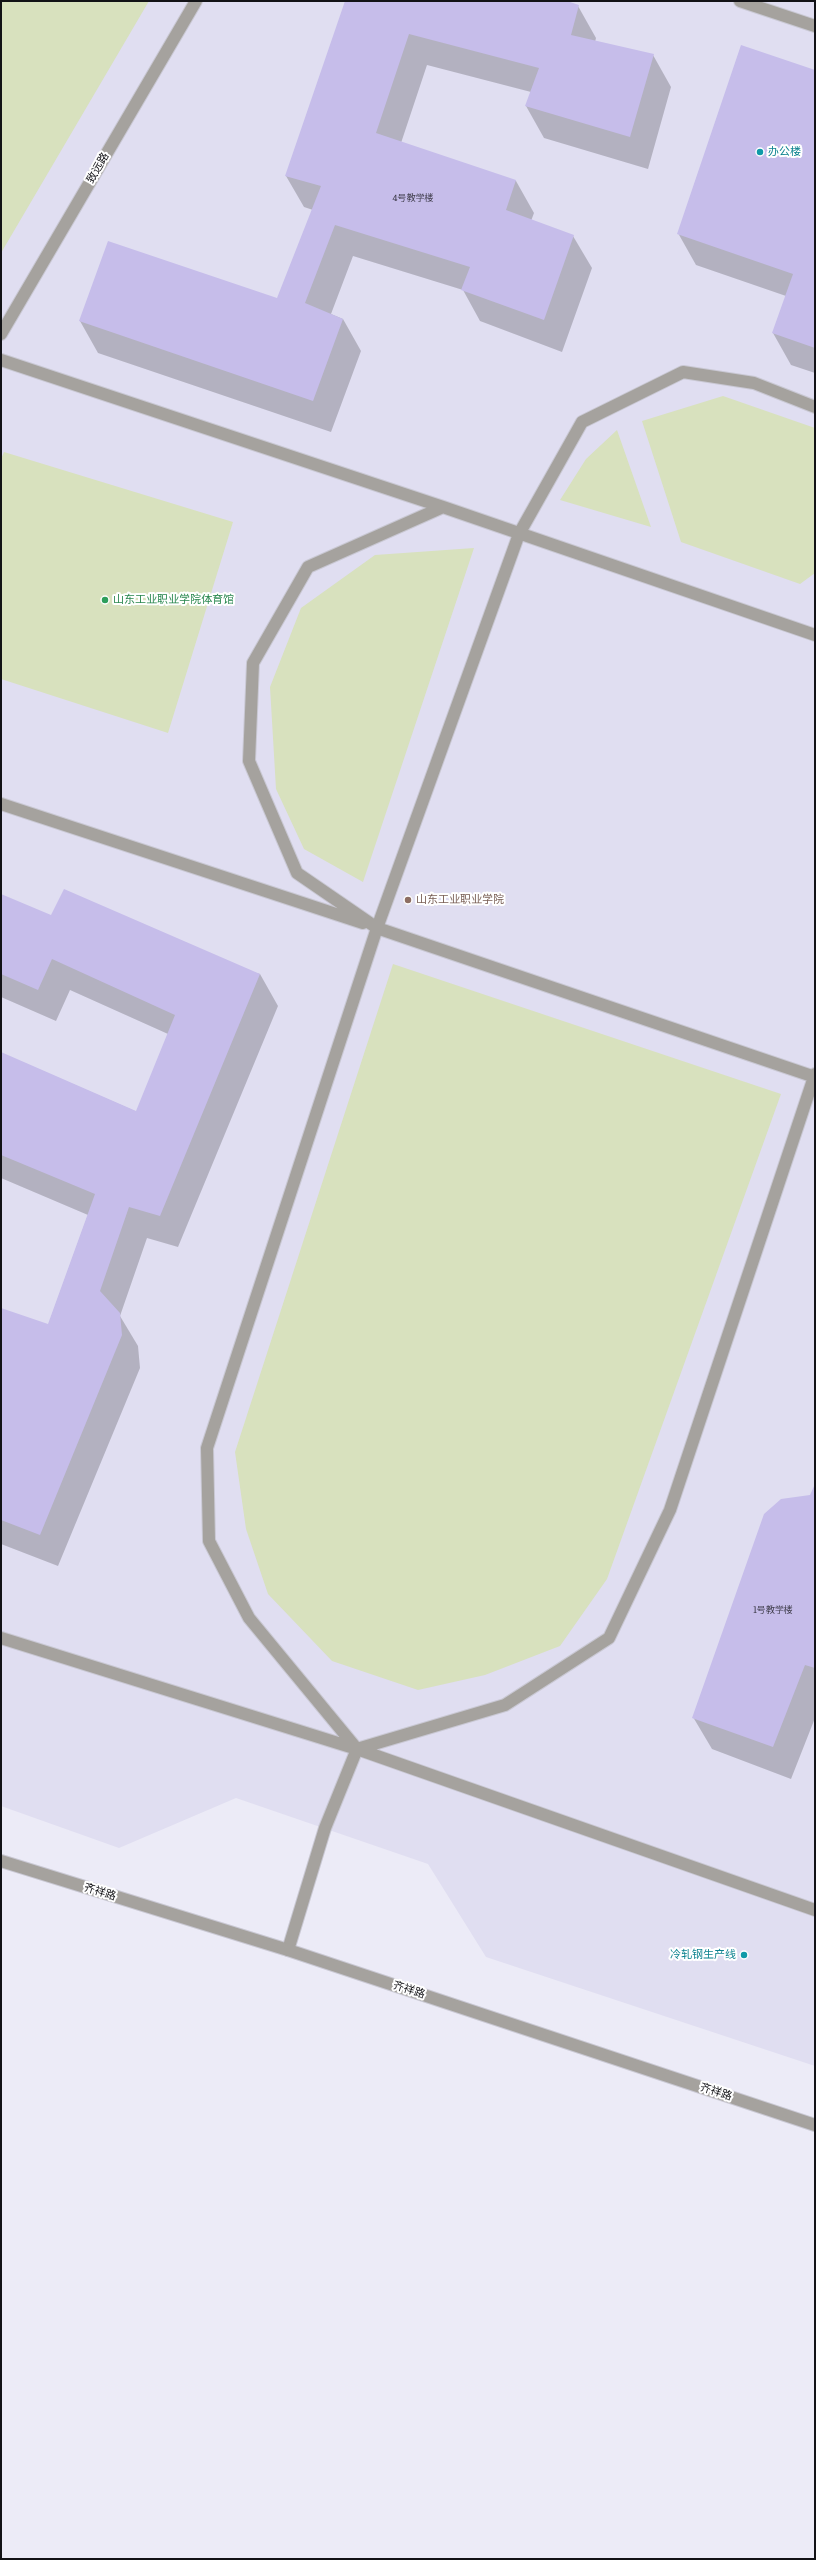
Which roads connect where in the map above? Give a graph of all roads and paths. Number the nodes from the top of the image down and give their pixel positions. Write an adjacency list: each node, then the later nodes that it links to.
1 (196, 1): 4 (street, 致远路)
2 (740, 1): 3 (street)
3 (815, 26)
4 (1, 334)
5 (1, 360): 7 (street)
6 (815, 407): 8 (street)
7 (443, 507): 8 (street); 11 (street)
8 (519, 534): 9 (street); 11 (street)
9 (815, 635)
10 (1, 804): 11 (street)
11 (378, 928): 12 (street); 14 (street)
12 (815, 1076): 14 (street)
13 (1, 1638): 14 (street)
14 (357, 1749): 16 (street); 17 (street)
15 (1, 1861): 17 (street, 齐祥路)
16 (815, 1910)
17 (288, 1950): 18 (street, 齐祥路)
18 (815, 2125)

